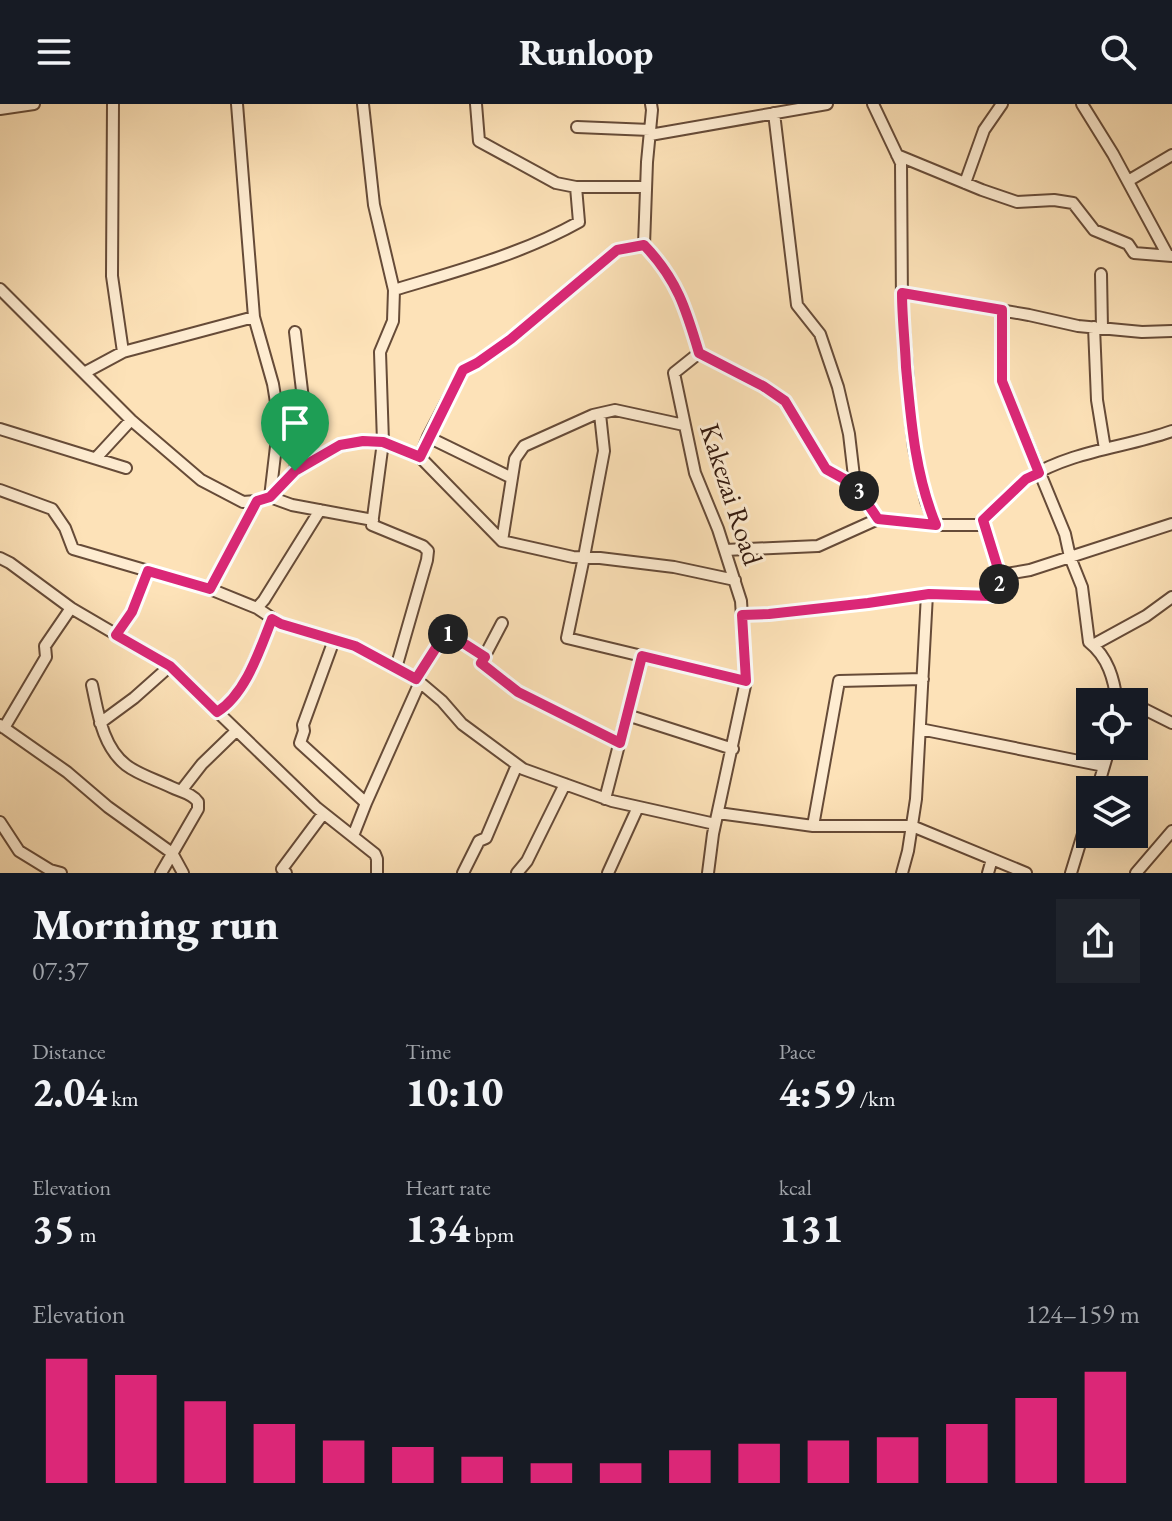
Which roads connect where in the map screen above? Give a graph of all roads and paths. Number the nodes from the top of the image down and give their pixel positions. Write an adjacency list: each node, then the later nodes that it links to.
1 (34, 104): 11 (street)
2 (113, 104): 32 (street)
3 (237, 104): 28 (street)
4 (363, 104): 25 (street)
5 (476, 104): 19 (street)
6 (651, 104): 14 (street)
7 (827, 104): 12 (street)
8 (873, 104): 15 (street)
9 (1002, 104): 18 (street)
10 (1082, 104): 17 (street)
11 (0, 109)
12 (774, 113): 14 (street); 49 (street)
13 (577, 127): 14 (street)
14 (650, 133): 20 (street)
15 (897, 155): 18 (street); 26 (street)
16 (1172, 155): 17 (street)
17 (1128, 181): 22 (street)
18 (965, 183): 22 (street)
19 (576, 187): 20 (street); 25 (street)
20 (646, 187): 21 (street)
21 (644, 245): 33 (street); 40 (street)
22 (1169, 255)
23 (1101, 274): 29 (street)
24 (0, 289): 34 (street)
25 (394, 290): 41 (street)
26 (902, 293): 27 (street); 58 (street)
27 (1002, 310): 29 (street); 47 (street)
28 (254, 317): 32 (street); 51 (street)
29 (1098, 328): 30 (street); 42 (street)
30 (1172, 331)
31 (295, 332): 46 (street)
32 (123, 352): 34 (street)
33 (699, 353): 37 (street, Kakezai Road); 49 (street)
34 (84, 373): 36 (street)
35 (600, 414): 37 (street); 48 (street); 61 (street)
36 (131, 420): 44 (street); 52 (street)
37 (684, 425): 60 (street, Kakezai Road)
38 (0, 429): 44 (street)
39 (1172, 431): 42 (street)
40 (428, 437): 43 (street); 48 (street)
41 (383, 442): 43 (street); 46 (street); 55 (street)
42 (1105, 449): 47 (street)
43 (420, 457): 59 (street)
44 (96, 458): 45 (street)
45 (126, 468)
46 (295, 471): 51 (street)
47 (1039, 473): 56 (street); 62 (street)
48 (512, 478): 59 (street)
49 (855, 485): 54 (street)
50 (0, 490): 64 (street)
51 (270, 497): 52 (street); 53 (street)
52 (257, 501): 67 (street)
53 (320, 510): 55 (street); 71 (street)
54 (878, 519): 58 (street); 60 (street)
55 (373, 520): 81 (street)
56 (983, 520): 58 (street); 65 (street)
57 (1172, 524): 62 (street)
58 (936, 525)
59 (502, 541): 61 (street)
60 (725, 550): 66 (street, Kakezai Road)
61 (584, 557): 66 (street); 78 (street)
62 (1070, 557): 65 (street); 77 (street)
63 (0, 558): 70 (street)
64 (148, 571): 67 (street); 75 (street)
65 (1000, 575): 68 (street)
66 (735, 580): 72 (street, Kakezai Road)
67 (210, 589): 71 (street)
68 (927, 594): 72 (street); 82 (street)
69 (1172, 597): 77 (street)
70 (71, 608): 75 (street); 92 (street)
71 (257, 608): 73 (street)
72 (742, 615): 84 (street, Kakezai Road)
73 (272, 619): 76 (street); 88 (street)
74 (502, 623): 79 (street)
75 (116, 635): 80 (street)
76 (334, 640): 81 (street); 104 (street)
77 (1093, 645): 86 (street)
78 (642, 656): 84 (street); 89 (street)
79 (485, 657): 83 (street); 95 (street)
80 (170, 666): 88 (street); 90 (street)
81 (396, 668): 83 (street)
82 (923, 679): 93 (street); 109 (street)
83 (418, 680): 98 (street); 104 (street)
84 (746, 681): 96 (street, Kakezai Road)
85 (92, 685): 90 (street)
86 (1116, 688)
87 (1148, 711): 91 (street)
88 (217, 712): 94 (street)
89 (627, 715): 95 (street); 96 (street)
90 (100, 723): 102 (street)
91 (1172, 723)
92 (2, 727): 114 (street)
93 (920, 729): 99 (street); 110 (street)
94 (236, 731): 102 (street); 106 (street)
95 (620, 743): 103 (street)
96 (733, 749): 107 (street, Kakezai Road)
97 (1106, 760): 99 (street)
98 (517, 765): 101 (street); 121 (street)
99 (1104, 766): 100 (street)
100 (1101, 776)
101 (565, 784): 103 (street); 122 (street)
102 (181, 791): 114 (street)
103 (605, 799): 105 (street)
104 (366, 803): 112 (street)
105 (638, 807): 107 (street); 123 (street)
106 (323, 814): 112 (street); 119 (street)
107 (717, 819): 109 (street); 124 (street, Kakezai Road)
108 (0, 822): 116 (street)
109 (813, 826): 110 (street)
110 (912, 826): 115 (street); 125 (street)
111 (1172, 831): 129 (street)
112 (353, 836): 120 (street)
113 (1079, 848): 128 (street)
114 (172, 853): 117 (street); 118 (street)
115 (992, 859): 126 (street); 127 (street)
116 (53, 872)
117 (161, 873)
118 (183, 873)
119 (286, 873)
120 (377, 873)
121 (463, 873)
122 (517, 873)
123 (608, 873)
124 (708, 873)
125 (902, 873)
126 (988, 873)
127 (1026, 873)
128 (1071, 873)
129 (1136, 873)

